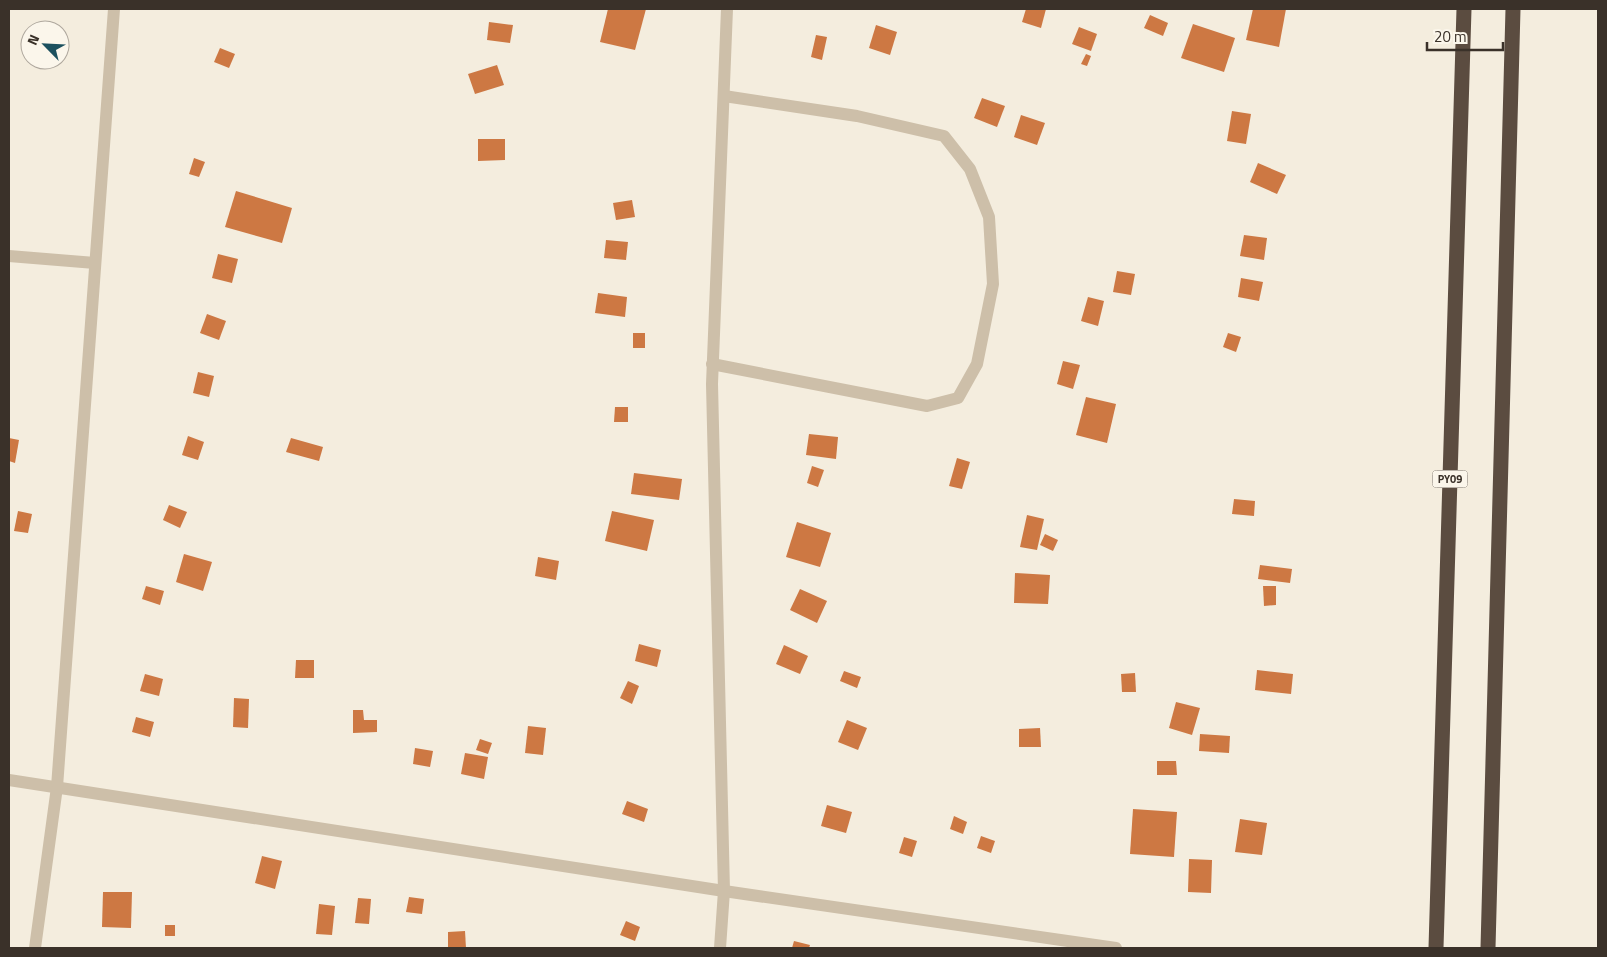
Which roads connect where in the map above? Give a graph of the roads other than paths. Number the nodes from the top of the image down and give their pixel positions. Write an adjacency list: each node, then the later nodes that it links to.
1 (114, 9): 7 (street)
2 (727, 9): 5 (street)
3 (1464, 9): 15 (highway, PY09)
4 (1513, 9): 16 (highway)
5 (724, 96): 8 (street); 8 (street)
6 (9, 256): 7 (street)
7 (96, 263): 10 (street)
8 (712, 364): 11 (street)
9 (9, 780): 10 (street)
10 (57, 787): 11 (street); 12 (street)
11 (724, 891): 13 (street); 14 (street)
12 (35, 948)
13 (720, 948)
14 (1116, 948)
15 (1436, 948)
16 (1488, 948)

